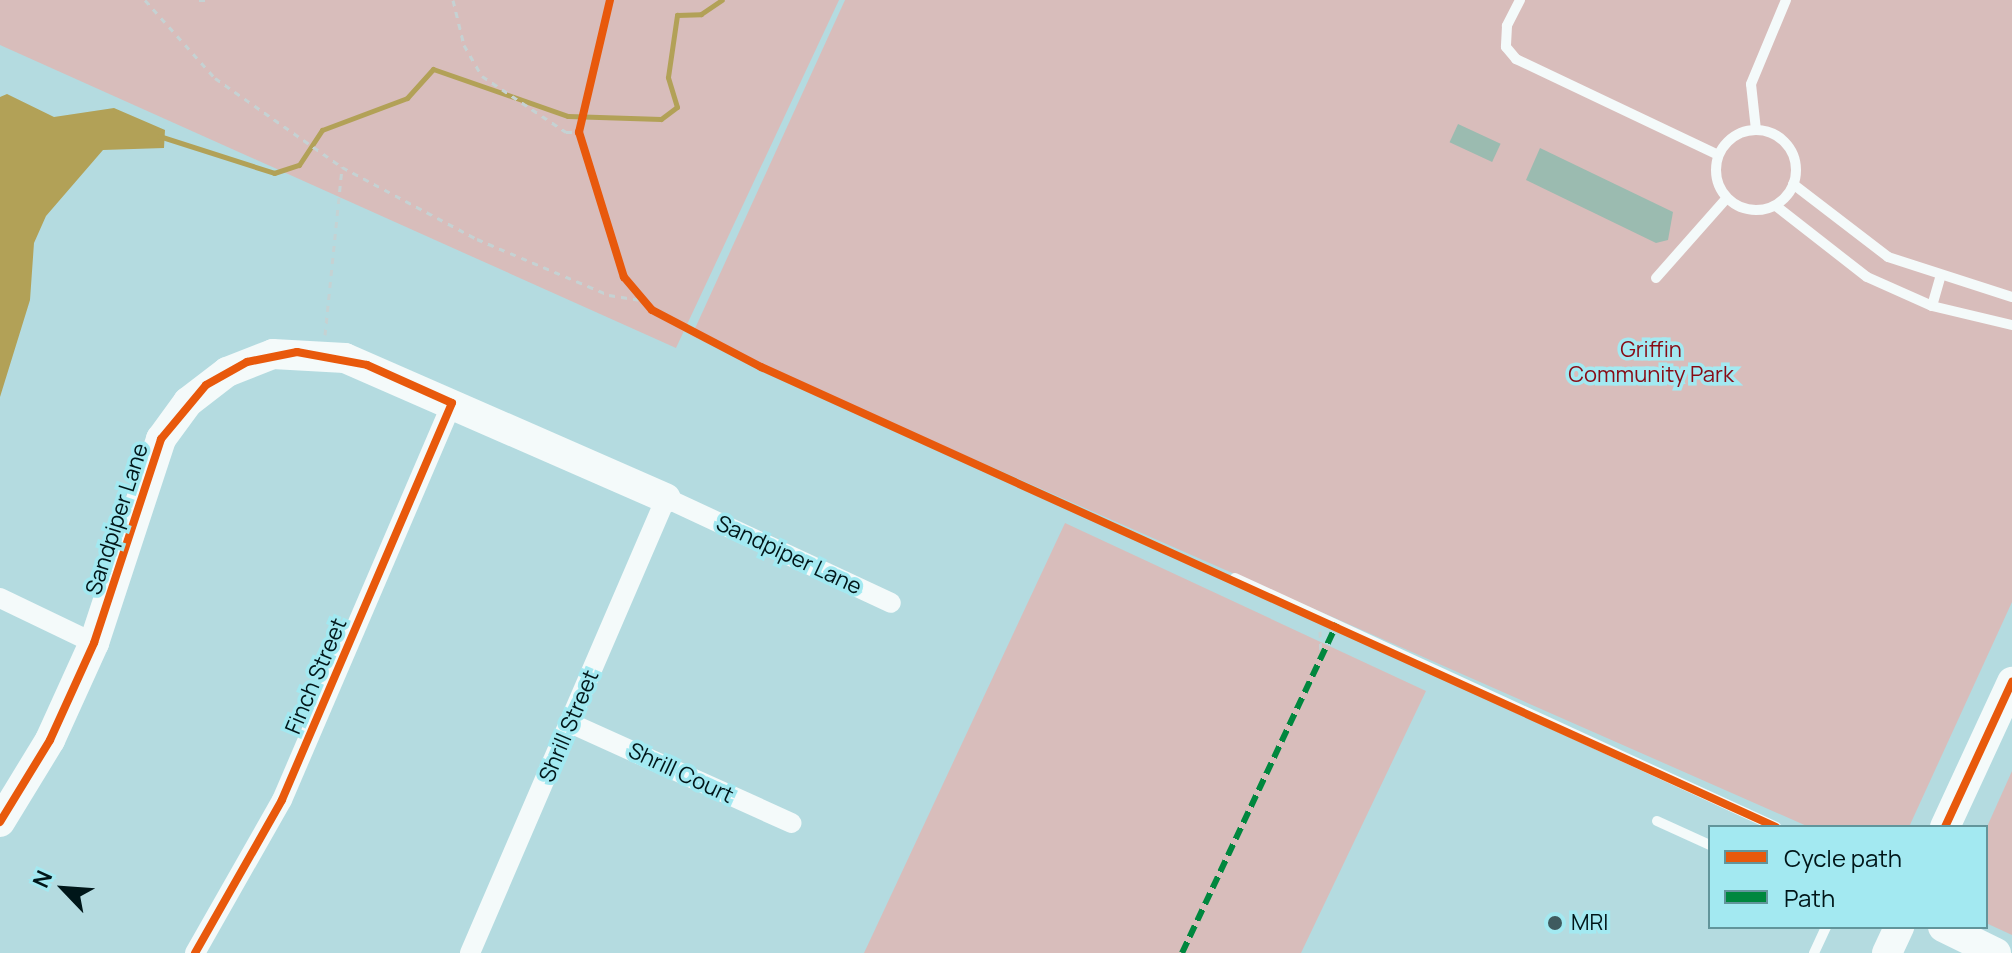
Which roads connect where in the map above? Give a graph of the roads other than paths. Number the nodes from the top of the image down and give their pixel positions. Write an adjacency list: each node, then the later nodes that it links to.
1 (1520, 0): 4 (lane)
2 (1786, 0): 3 (lane)
3 (1756, 130): 4 (lane); 5 (lane)
4 (1718, 155): 6 (lane)
5 (1793, 184): 7 (lane); 9 (lane)
6 (1726, 199): 7 (lane); 8 (lane)
7 (1776, 206): 11 (lane)
8 (1656, 278)
9 (1940, 278): 10 (lane); 11 (lane)
10 (2012, 297)
11 (1932, 306): 12 (lane)
12 (2012, 325)
13 (452, 403): 14 (street, Sandpiper Lane); 18 (street, Sandpiper Lane); 31 (street, Finch Street)
14 (666, 498): 17 (street, Sandpiper Lane); 20 (street, Shrill Street)
15 (1235, 578): 24 (lane)
16 (0, 598): 18 (street)
17 (891, 603)
18 (94, 643): 22 (street, Sandpiper Lane)
19 (2012, 682): 25 (street)
20 (570, 723): 23 (street, Shrill Court); 30 (street, Shrill Street)
21 (1657, 821): 26 (lane)
22 (0, 822)
23 (791, 823)
24 (1772, 825)
25 (1946, 825)
26 (1708, 844)
27 (1825, 929): 33 (lane)
28 (1898, 929): 34 (street)
29 (1947, 929): 35 (street)
30 (472, 948): 32 (street)
31 (195, 953)
32 (493, 953)
33 (1814, 953)
34 (1887, 953)
35 (1996, 953)

